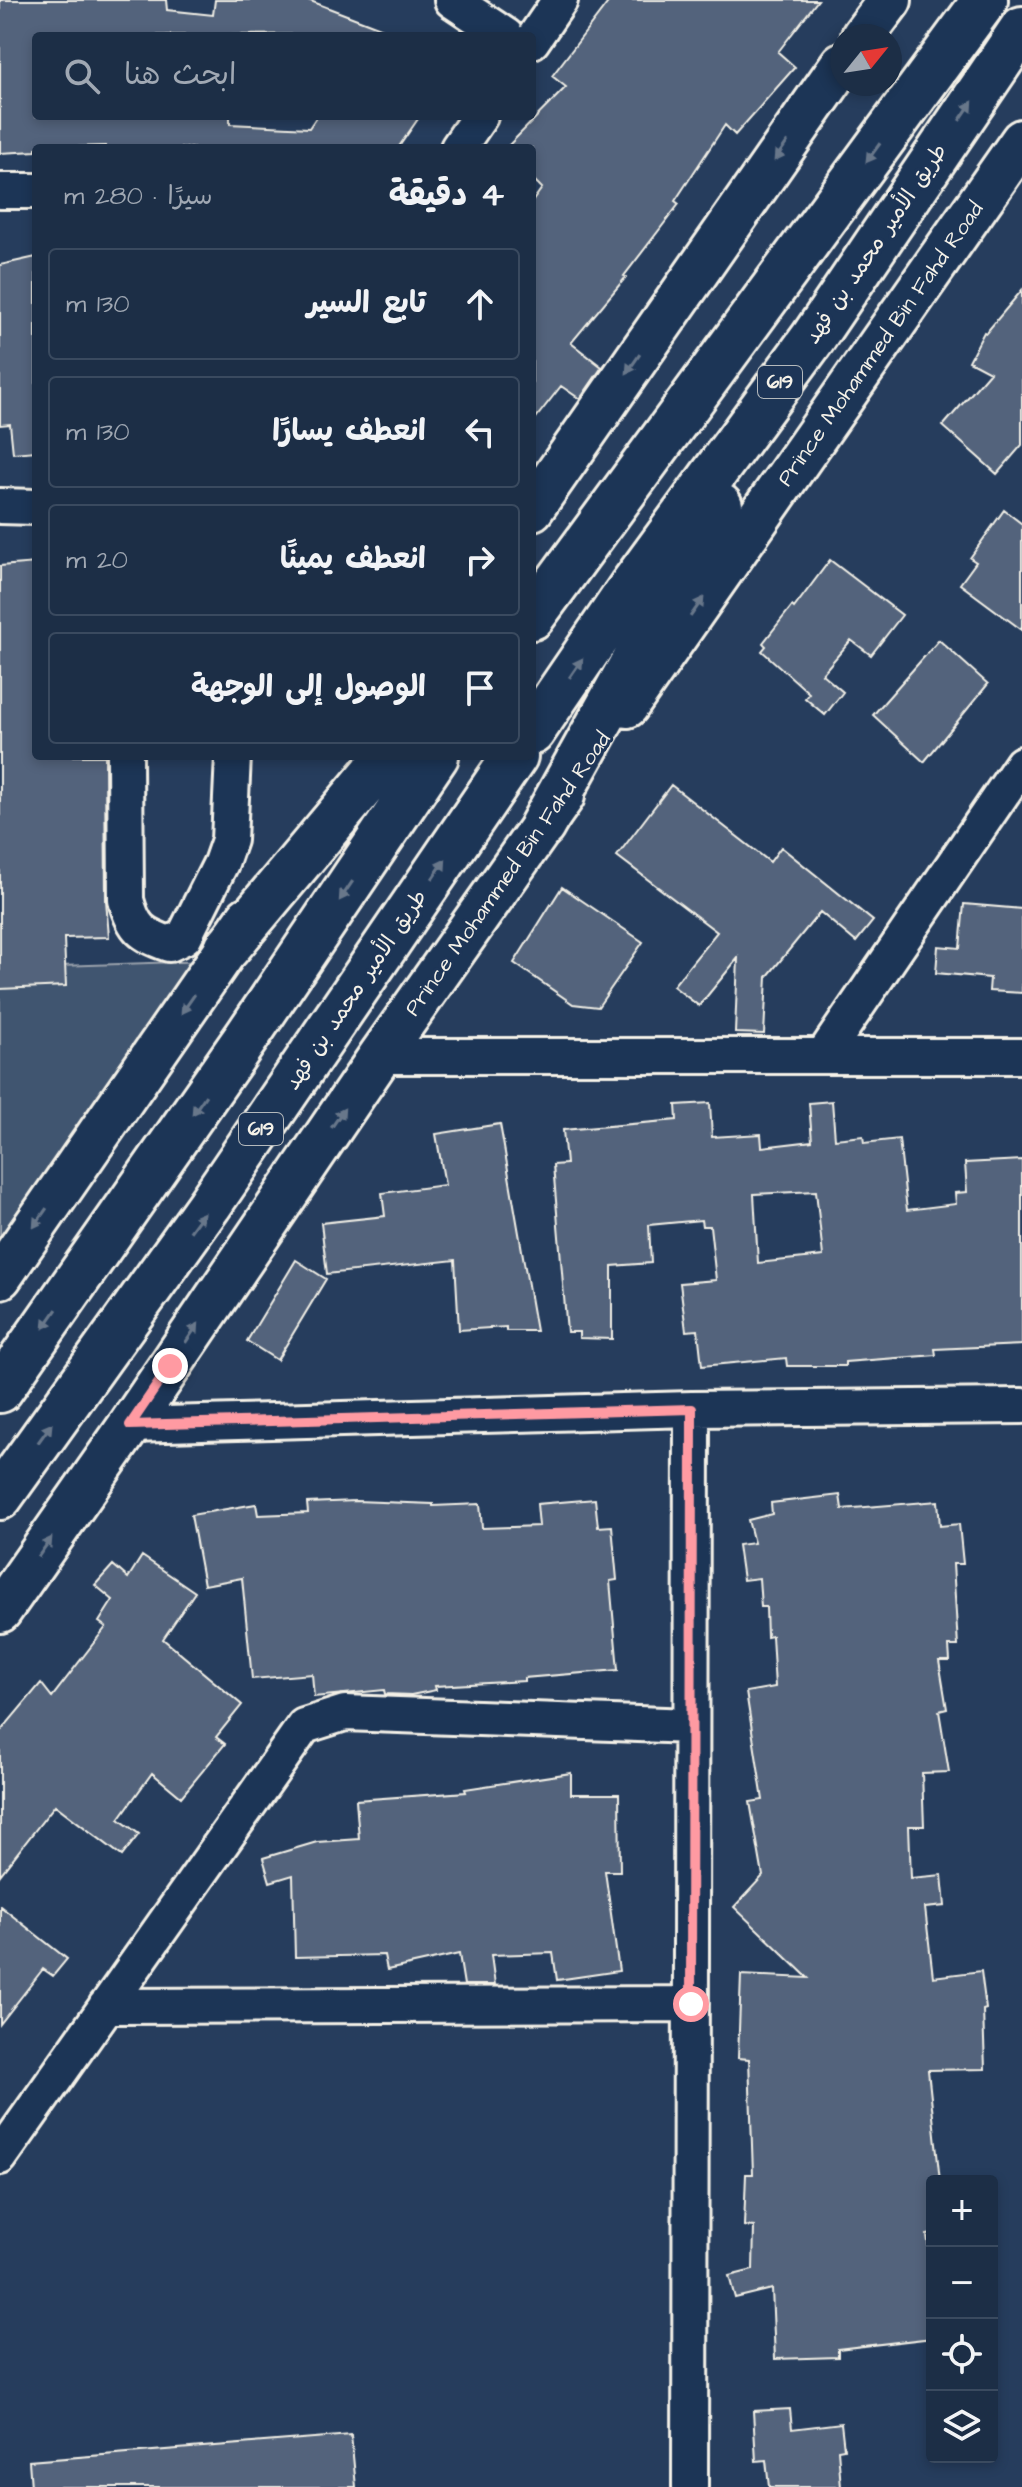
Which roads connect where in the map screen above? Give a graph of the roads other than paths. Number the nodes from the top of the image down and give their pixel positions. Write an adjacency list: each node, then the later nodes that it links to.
1 (452, 0): 7 (street)
2 (560, 0): 8 (street)
3 (890, 0): 5 (main road)
4 (985, 0): 16 (highway, 619, one-way to 16)
5 (872, 24)
6 (1022, 29): 15 (highway, طريق الأمير محمد بن فهد / 619, one-way to 6)
7 (500, 32)
8 (536, 35)
9 (830, 81): 17 (main road, one-way to 17)
10 (477, 120): 12 (street)
11 (1022, 141): 30 (main road, Prince Mohammed Bin Fahd Road, one-way to 11)
12 (461, 144)
13 (0, 191): 14 (street)
14 (32, 191)
15 (813, 338): 22 (highway, طريق الأمير محمد بن فهد / 619, one-way to 15); 30 (highway)
16 (732, 345): 20 (highway); 21 (highway, 619)
17 (536, 503)
18 (0, 506): 19 (street)
19 (32, 507)
20 (536, 579)
21 (536, 612)
22 (536, 726)
23 (125, 760): 24 (street)
24 (233, 760)
25 (357, 760): 31 (main road)
26 (385, 760): 31 (highway)
27 (433, 760): 36 (highway, one-way to 36)
28 (512, 760): 40 (highway, طريق الأمير محمد بن فهد / 619, one-way to 28)
29 (1022, 764): 33 (street)
30 (542, 826): 32 (main road, Prince Mohammed Bin Fahd Road)
31 (227, 948): 35 (main road, one-way to 35)
32 (380, 1056): 33 (street); 39 (main road, Prince Mohammed Bin Fahd Road, one-way to 32)
33 (823, 1056): 34 (street)
34 (1022, 1056)
35 (0, 1277)
36 (0, 1390)
37 (1022, 1406): 38 (street)
38 (692, 1409): 39 (street); 42 (street)
39 (130, 1425): 41 (main road, Prince Mohammed Bin Fahd Road, one-way to 39)
40 (0, 1497)
41 (0, 1611)
42 (691, 1726): 43 (street); 44 (street)
43 (691, 2004): 44 (street); 46 (street)
44 (106, 2006): 45 (street)
45 (0, 2157)
46 (690, 2487)

